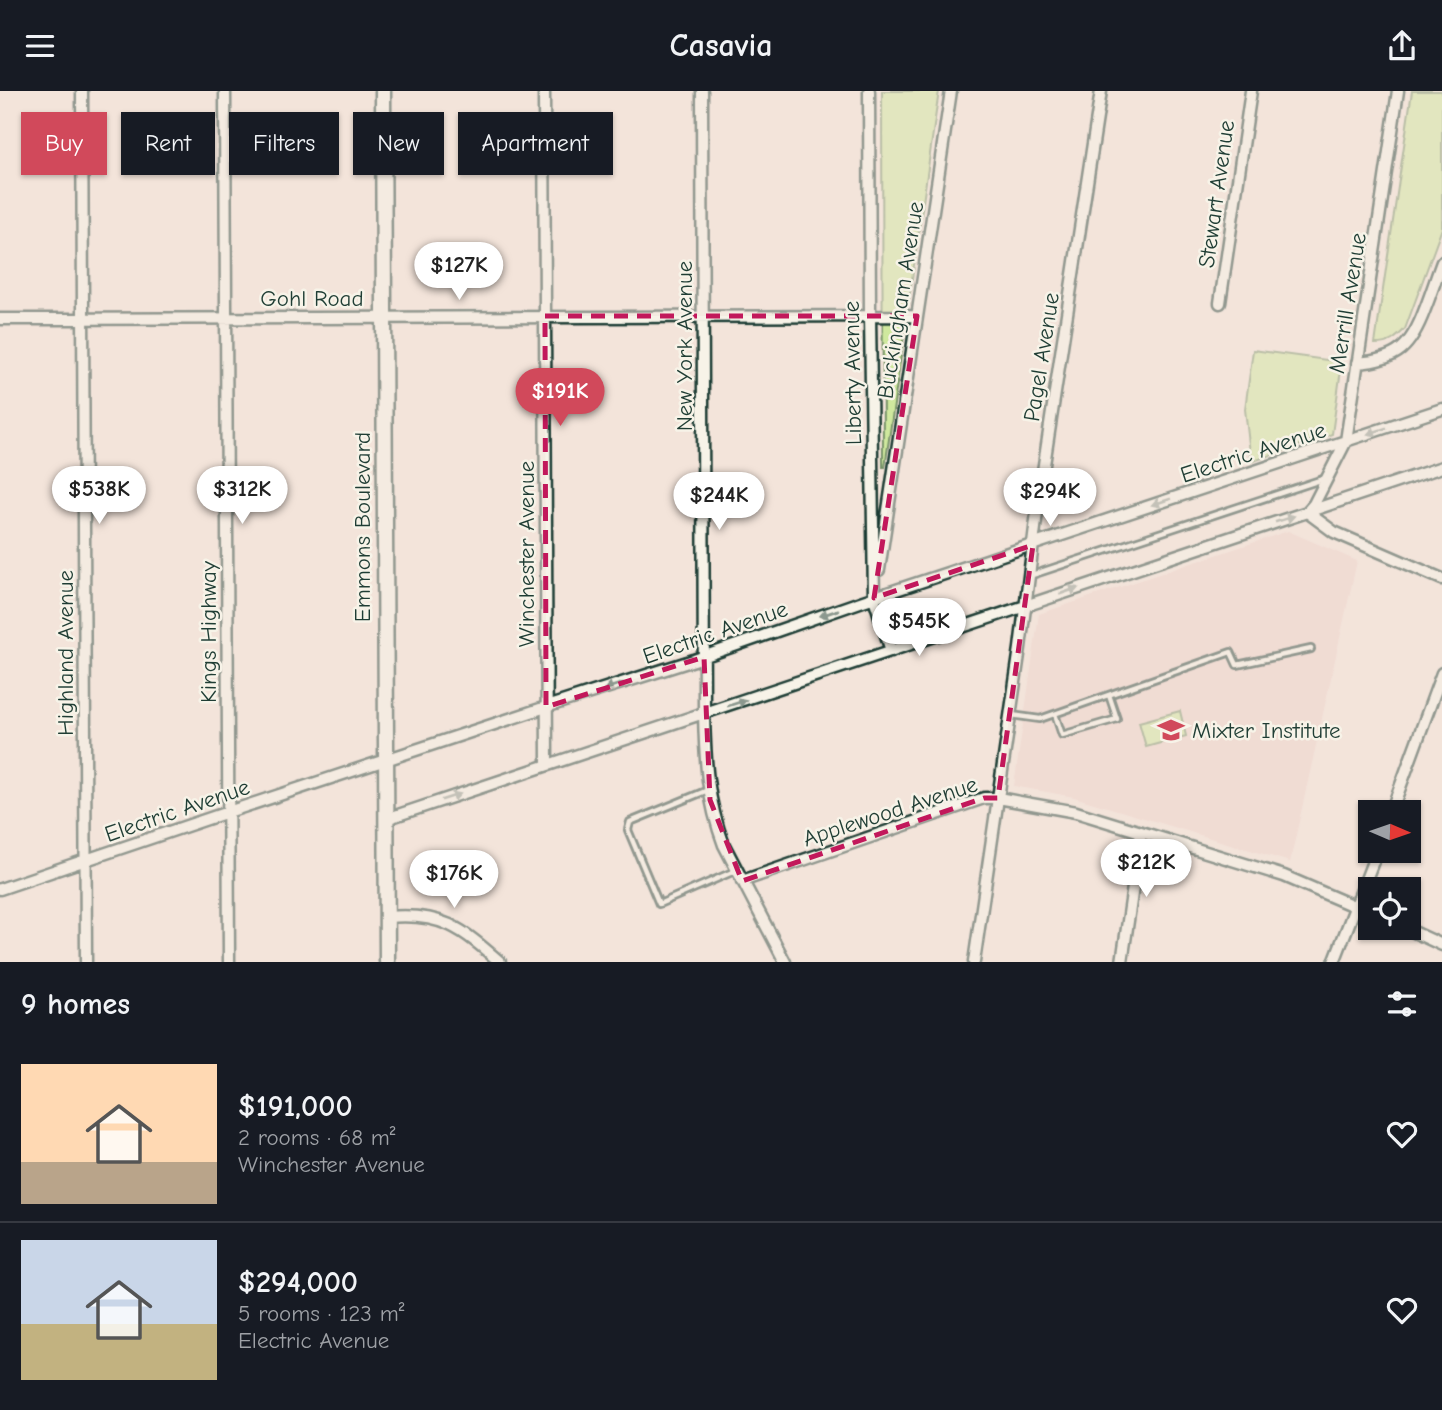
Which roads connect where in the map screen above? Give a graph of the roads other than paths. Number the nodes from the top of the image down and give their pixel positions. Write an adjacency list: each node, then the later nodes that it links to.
1 (82, 91): 18 (street, Highland Avenue)
2 (225, 91): 19 (street, Kings Highway)
3 (383, 91): 16 (street, Emmons Boulevard)
4 (544, 91): 13 (street, Winchester Avenue)
5 (702, 91): 17 (street, New York Avenue)
6 (869, 91): 14 (street, Liberty Avenue)
7 (951, 91): 15 (street, Buckingham Avenue)
8 (1101, 91): 27 (street, Pagel Avenue)
9 (1251, 91): 12 (street, Stewart Avenue)
10 (1398, 91): 21 (street, Merrill Avenue)
11 (1442, 262): 21 (street)
12 (1220, 303)
13 (545, 316): 16 (street, Gohl Road); 17 (street, Gohl Road); 37 (street, Winchester Avenue)
14 (870, 316): 15 (street, Gohl Road); 17 (street, Gohl Road); 30 (street, Liberty Avenue)
15 (917, 316): 30 (street, Buckingham Avenue)
16 (384, 317): 19 (street, Gohl Road); 41 (street, Emmons Boulevard)
17 (703, 317): 34 (street, New York Avenue)
18 (83, 318): 19 (street, Gohl Road); 20 (street, Gohl Road); 49 (street, Highland Avenue)
19 (226, 318): 46 (street, Kings Highway)
20 (0, 319)
21 (1357, 363): 23 (street, Merrill Avenue)
22 (1442, 409): 23 (street, Electric Avenue, one-way to 23)
23 (1346, 441): 25 (street, Merrill Avenue); 27 (street, Electric Avenue, one-way to 27)
24 (1442, 467): 26 (street)
25 (1328, 478): 26 (street, Merrill Avenue); 28 (lane)
26 (1307, 512): 29 (street); 31 (street, one-way to 26)
27 (1032, 545): 28 (street, Pagel Avenue); 30 (street, Electric Avenue)
28 (1029, 576): 31 (street, Pagel Avenue)
29 (1442, 579)
30 (874, 598): 33 (street, Liberty Avenue); 34 (street, Electric Avenue, one-way to 34)
31 (1025, 606): 33 (street); 40 (street, Pagel Avenue)
32 (1311, 649): 36 (lane)
33 (891, 651): 38 (street, one-way to 33)
34 (704, 656): 37 (street, Electric Avenue, one-way to 37); 38 (street, New York Avenue)
35 (1442, 673): 45 (street)
36 (1109, 695): 39 (lane); 39 (lane)
37 (547, 707): 41 (street, Electric Avenue); 42 (street, Winchester Avenue)
38 (704, 713): 42 (street); 43 (street, New York Avenue)
39 (1055, 714): 40 (lane)
40 (1010, 715): 44 (street, Pagel Avenue)
41 (386, 760): 46 (street, Electric Avenue); 47 (street, Emmons Boulevard)
42 (547, 765): 47 (street, one-way to 42)
43 (709, 790): 51 (street, New York Avenue); 51 (lane)
44 (998, 798): 48 (street, Applewood Avenue); 52 (street, Applewood Avenue); 64 (street, Pagel Avenue)
45 (1395, 800)
46 (229, 812): 49 (street, Electric Avenue); 60 (street, Kings Highway)
47 (386, 819): 56 (street, Emmons Boulevard)
48 (1141, 832): 54 (street, Applewood Avenue); 65 (street)
49 (85, 861): 53 (street, Electric Avenue); 59 (street, Highland Avenue)
50 (1372, 863): 54 (street)
51 (737, 870): 52 (street, New York Avenue)
52 (742, 881): 63 (street, New York Avenue)
53 (0, 890)
54 (1355, 906): 55 (street, Applewood Avenue); 66 (street)
55 (1358, 907)
56 (387, 917): 61 (street, Emmons Boulevard); 62 (street)
57 (1421, 935): 58 (street)
58 (1442, 945)
59 (86, 962)
60 (229, 962)
61 (387, 962)
62 (500, 962)
63 (785, 962)
64 (974, 962)
65 (1122, 962)
66 (1334, 962)

